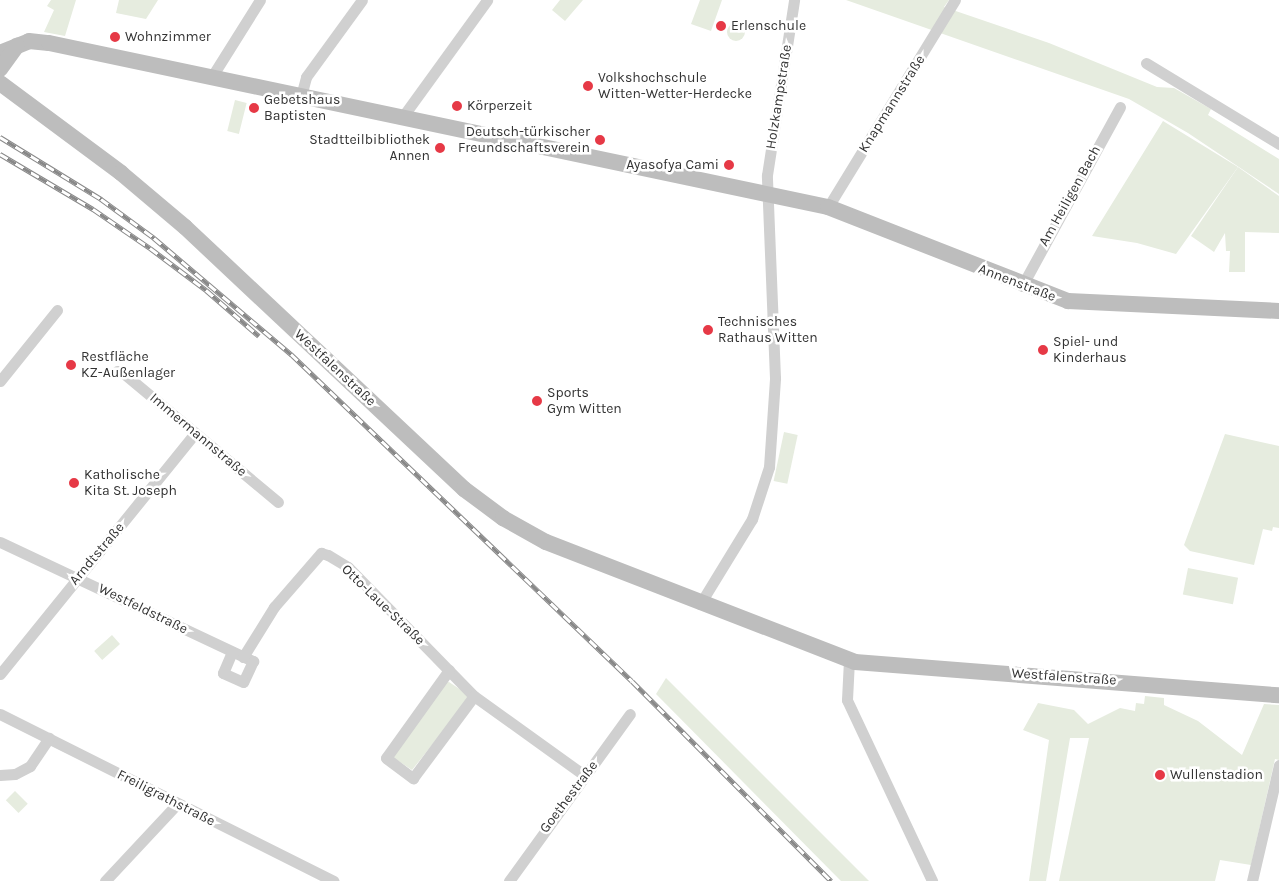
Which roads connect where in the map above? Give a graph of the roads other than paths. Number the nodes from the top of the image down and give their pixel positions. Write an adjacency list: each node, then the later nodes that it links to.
1 (260, 0): 10 (street)
2 (362, 0): 12 (street)
3 (487, 0): 14 (street)
4 (794, 0): 16 (street, Holzkampstraße)
5 (955, 0): 17 (street, Knapmannstraße)
6 (17, 46): 7 (street); 9 (street); 10 (street, Annenstraße)
7 (0, 53)
8 (1146, 63): 15 (street)
9 (0, 70)
10 (211, 78): 12 (street, Annenstraße)
11 (0, 83): 27 (street, Westfalenstraße)
12 (301, 96): 14 (street, Annenstraße)
13 (1120, 107): 18 (street, Am Heiligen Bach)
14 (401, 119): 16 (street, Annenstraße)
15 (1279, 144)
16 (768, 194): 17 (street, Annenstraße); 27 (street, Holzkampstraße)
17 (828, 207): 18 (street, Annenstraße)
18 (1022, 286): 20 (street, Annenstraße)
19 (57, 310): 22 (street)
20 (1279, 311)
21 (117, 371): 23 (street, Immermannstraße)
22 (0, 381)
23 (195, 433): 24 (street, Immermannstraße); 26 (street, Arndtstraße)
24 (278, 502)
25 (0, 542): 26 (street, Westfeldstraße)
26 (76, 579): 28 (street, Westfeldstraße); 31 (street, Arndtstraße)
27 (700, 604): 29 (street, Westfalenstraße)
28 (237, 654): 30 (street, Otto-Laue-Straße)
29 (849, 660): 32 (street, Westfalenstraße); 44 (street)
30 (449, 670): 33 (street, Otto-Laue-Straße); 33 (street)
31 (0, 674)
32 (1279, 695)
33 (474, 696): 39 (street, Otto-Laue-Straße)
34 (0, 714): 36 (street, Freiligrathstraße)
35 (630, 714): 39 (street, Goethestraße)
36 (49, 738): 38 (street); 40 (street, Freiligrathstraße)
37 (1279, 765): 45 (street)
38 (0, 775)
39 (584, 775): 43 (street, Goethestraße)
40 (177, 804): 41 (street); 42 (street, Freiligrathstraße)
41 (105, 881)
42 (333, 881)
43 (509, 881)
44 (932, 881)
45 (1252, 881)

